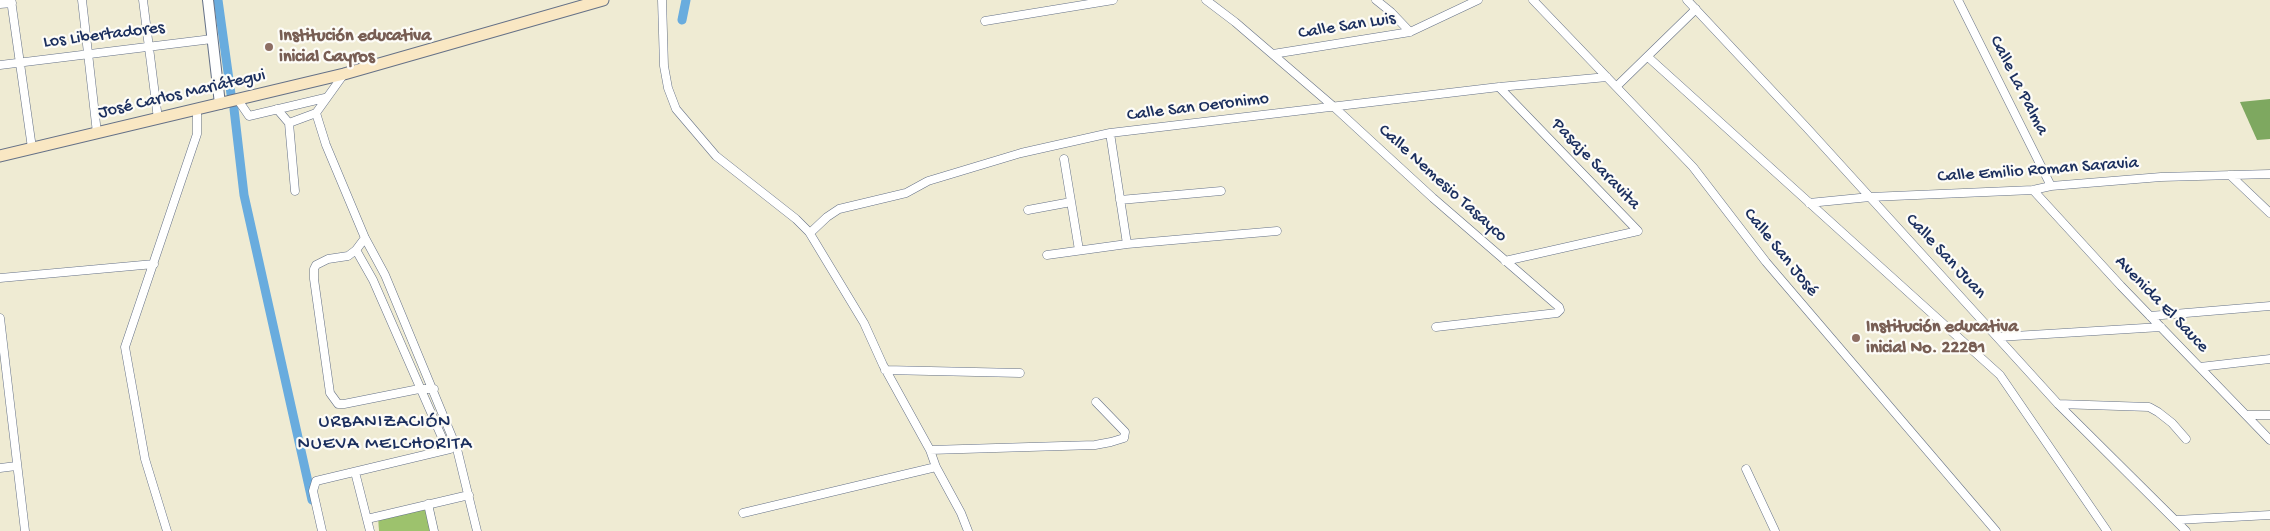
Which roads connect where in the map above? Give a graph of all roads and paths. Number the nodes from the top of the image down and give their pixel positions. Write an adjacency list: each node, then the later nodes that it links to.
1 (82, 0): 20 (street)
2 (143, 0): 19 (street)
3 (208, 0): 18 (street)
4 (603, 0): 25 (main road, José Carlos Mariátegui)
5 (662, 0): 56 (street)
6 (1113, 0): 16 (street)
7 (1206, 0): 21 (street, Calle Nemesio Tasayco)
8 (1376, 0): 17 (street)
9 (1478, 0): 17 (street, Calle San Luis)
10 (1534, 0): 26 (street, Calle San José)
11 (1686, 0): 15 (street, Calle San Juan)
12 (1958, 0): 45 (street, Calle La Palma)
13 (11, 1): 14 (street); 23 (street)
14 (0, 4)
15 (1696, 9): 22 (street); 49 (street, Calle San Juan)
16 (985, 21)
17 (1410, 32): 21 (street, Calle San Luis)
18 (212, 39): 19 (street, Los Libertadores); 31 (street)
19 (148, 46): 20 (street, Los Libertadores); 36 (street)
20 (88, 54): 23 (street, Los Libertadores); 38 (street)
21 (1273, 54): 32 (street, Calle Nemesio Tasayco)
22 (1648, 57): 27 (street); 52 (street)
23 (21, 62): 24 (street, Los Libertadores); 40 (street)
24 (0, 65)
25 (344, 74): 29 (street); 30 (main road, José Carlos Mariátegui)
26 (1608, 77): 27 (street, Calle San José); 28 (street, Calle San Oeronimo)
27 (1618, 86): 105 (street, Calle San José)
28 (1499, 87): 32 (street, Calle San Oeronimo); 62 (street, Pasaje Saravita)
29 (325, 98): 33 (street); 35 (street)
30 (238, 100): 31 (main road, José Carlos Mariátegui); 33 (street)
31 (220, 104): 34 (main road, José Carlos Mariátegui)
32 (1334, 107): 39 (street, Calle San Oeronimo); 62 (street, Calle Nemesio Tasayco)
33 (277, 109): 37 (street)
34 (197, 110): 36 (main road, José Carlos Mariátegui); 63 (street)
35 (316, 113): 37 (street); 57 (street)
36 (158, 119): 38 (main road, José Carlos Mariátegui)
37 (289, 123): 47 (street)
38 (97, 133): 40 (main road, José Carlos Mariátegui)
39 (1110, 133): 50 (street); 56 (street, Calle San Oeronimo)
40 (32, 148): 41 (main road, José Carlos Mariátegui)
41 (0, 156)
42 (1064, 159): 51 (street)
43 (2270, 174): 44 (street, Calle Emilio Roman Saravia)
44 (2230, 175): 45 (street, Calle Emilio Roman Saravia); 54 (street)
45 (2051, 186): 46 (street, Calle Emilio Roman Saravia)
46 (2033, 190): 49 (street, Calle Emilio Roman Saravia); 66 (street, Avenida El Sauce)
47 (294, 191)
48 (1221, 191): 50 (street)
49 (1870, 197): 52 (street, Calle Emilio Roman Saravia); 70 (street, Calle San Juan)
50 (1120, 200): 58 (street)
51 (1071, 202): 53 (street); 60 (street)
52 (1809, 203): 106 (street)
53 (1028, 210)
54 (2270, 213)
55 (1277, 231): 58 (street)
56 (810, 233): 73 (street)
57 (365, 238): 59 (street); 76 (street)
58 (1127, 244): 60 (street)
59 (356, 250): 75 (street); 75 (street)
60 (1079, 250): 61 (street)
61 (1047, 255)
62 (1505, 262): 68 (street, Calle Nemesio Tasayco)
63 (154, 264): 64 (street); 98 (street)
64 (0, 278)
65 (2270, 306): 66 (street)
66 (2150, 316): 69 (street, Avenida El Sauce)
67 (0, 318): 86 (street)
68 (1436, 327)
69 (2161, 327): 70 (street); 72 (street, Avenida El Sauce)
70 (1998, 337): 78 (street, Calle San Juan)
71 (2270, 360): 72 (street)
72 (2200, 368): 79 (street, Avenida El Sauce)
73 (885, 370): 74 (street); 85 (street)
74 (1020, 373)
75 (419, 389): 76 (street); 83 (street)
76 (434, 389): 84 (street)
77 (1096, 402): 85 (street)
78 (2058, 404): 81 (street); 96 (street, Calle San Juan)
79 (2246, 415): 80 (street); 82 (street, Avenida El Sauce)
80 (2270, 415)
81 (2186, 439)
82 (2270, 440)
83 (447, 449): 84 (street); 90 (street)
84 (457, 449): 91 (street)
85 (930, 450): 87 (street)
86 (16, 466): 88 (street); 97 (street)
87 (936, 467): 93 (street); 103 (street)
88 (0, 468)
89 (1746, 469): 104 (street)
90 (355, 472): 95 (street); 99 (street)
91 (469, 495): 92 (street); 102 (street)
92 (428, 504): 95 (street); 101 (street)
93 (743, 513)
94 (2270, 515): 96 (street)
95 (367, 519): 100 (street)
96 (2176, 520): 107 (street, Calle San Juan)
97 (24, 531)
98 (167, 531)
99 (322, 531)
100 (370, 531)
101 (434, 531)
102 (477, 531)
103 (968, 531)
104 (1775, 531)
105 (1996, 531)
106 (2108, 531)
107 (2186, 531)

